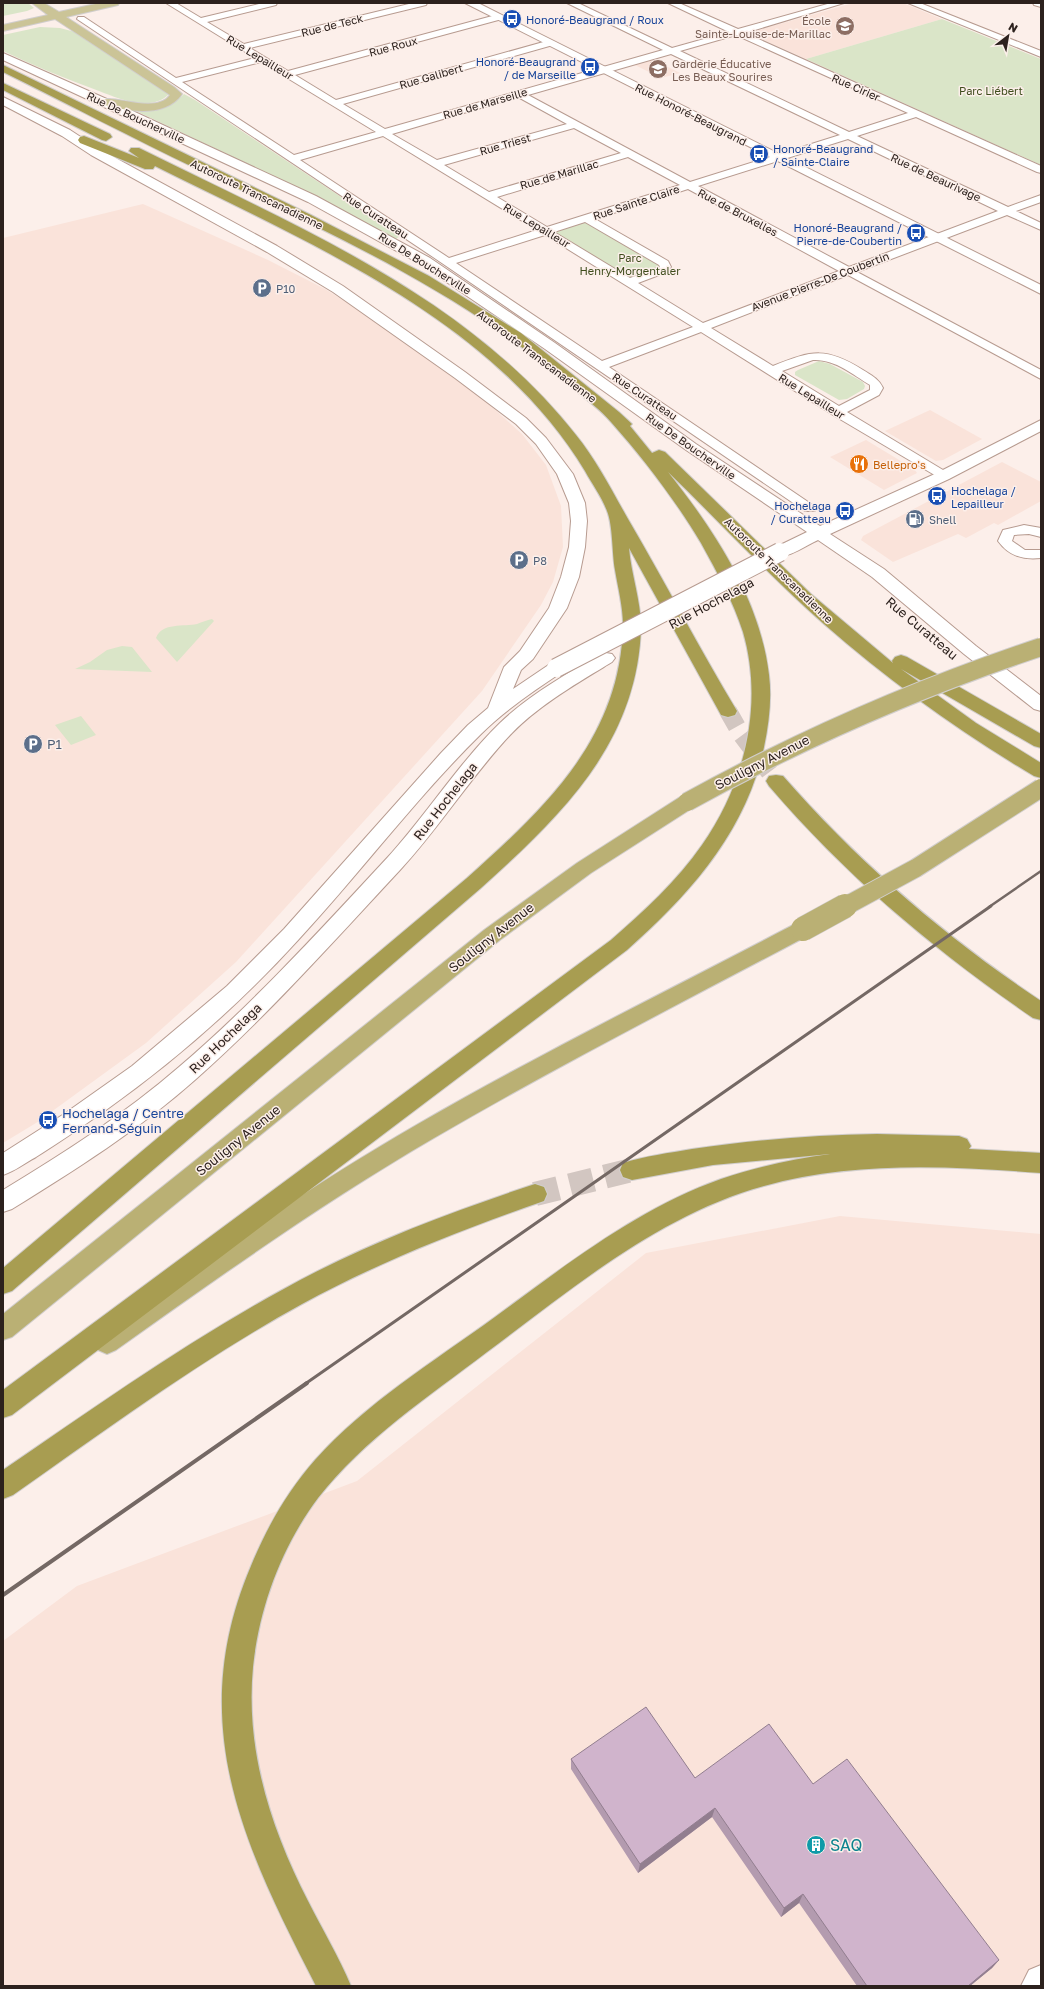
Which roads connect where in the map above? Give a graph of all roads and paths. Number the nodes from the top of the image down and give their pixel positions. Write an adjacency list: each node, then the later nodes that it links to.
1 (37, 3): 15 (main road)
2 (85, 3): 15 (main road)
3 (114, 3): 15 (main road)
4 (170, 3): 18 (street, Rue Lepailleur)
5 (273, 3): 18 (street)
6 (423, 3): 25 (street, Rue de Teck)
7 (470, 3): 16 (main road, Rue Honoré-Beaugrand)
8 (571, 3): 26 (street, Rue de Beaurivage)
9 (695, 3): 14 (street)
10 (840, 3): 23 (street, Rue de Marseille)
11 (912, 3): 27 (street)
12 (1037, 3): 13 (street)
13 (1041, 4)
14 (676, 5): 23 (street, Rue Cirier)
15 (52, 13): 19 (main road); 20 (main road); 21 (main road)
16 (499, 18): 24 (main road, Rue Honoré-Beaugrand); 33 (street, Rue Roux)
17 (80, 19): 34 (street, Rue Curatteau)
18 (198, 21): 25 (street, Rue Lepailleur)
19 (3, 22)
20 (72, 26): 22 (main road); 38 (main road)
21 (3, 28)
22 (3, 32)
23 (736, 32): 26 (street, Rue de Marseille); 40 (street, Rue Cirier)
24 (550, 43): 32 (main road, Rue Honoré-Beaugrand); 39 (street, Rue Galibert)
25 (242, 47): 29 (street, Rue Lepailleur)
26 (671, 51): 32 (street, Rue de Marseille); 44 (street, Rue de Beaurivage)
27 (1040, 53)
28 (3, 56): 30 (main road, Rue De Boucherville)
29 (262, 59): 33 (street, Rue Lepailleur); 34 (street)
30 (22, 66): 38 (main road, Rue De Boucherville); 45 (highway)
31 (3, 68): 45 (highway, Autoroute Transcanadienne)
32 (603, 70): 36 (street, Rue de Marseille); 47 (main road, Rue Honoré-Beaugrand)
33 (287, 74): 39 (street, Rue Lepailleur)
34 (176, 82): 48 (street, Rue Curatteau)
35 (3, 86): 52 (highway, Autoroute Transcanadienne)
36 (519, 94): 41 (street, Rue de Bruxelles); 42 (street, Rue de Marseille)
37 (3, 100): 43 (main road)
38 (105, 102): 75 (main road, Rue De Boucherville)
39 (336, 103): 42 (street, Rue Lepailleur)
40 (916, 114): 44 (street, Rue Sainte Claire); 50 (street, Rue Cirier)
41 (576, 124): 46 (street, Rue de Bruxelles); 49 (street, Rue Triest)
42 (383, 132): 48 (street, Rue de Marseille); 49 (street, Rue Lepailleur)
43 (66, 133): 52 (highway); 79 (main road)
44 (847, 135): 47 (street, Rue Sainte Claire); 55 (street, Rue de Beaurivage)
45 (156, 145): 69 (highway, Autoroute Transcanadienne)
46 (630, 154): 51 (street, Rue de Bruxelles); 53 (street, Rue de Marillac)
47 (777, 158): 51 (street, Rue Sainte Claire); 59 (main road, Rue Honoré-Beaugrand)
48 (292, 159): 60 (street, Rue Curatteau)
49 (435, 164): 53 (street, Rue Lepailleur)
50 (1041, 170)
51 (689, 185): 56 (street, Rue Sainte Claire); 61 (street, Rue de Bruxelles)
52 (216, 192): 73 (highway, Autoroute Transcanadienne)
53 (488, 196): 58 (street, Rue Lepailleur)
54 (1041, 198): 55 (street, Avenue Pierre-De Coubertin)
55 (1007, 211): 57 (street, Rue de Beaurivage); 59 (street, Avenue Pierre-De Coubertin)
56 (586, 218): 58 (street, Rue Sainte Claire); 62 (street)
57 (1041, 227)
58 (546, 231): 60 (street, Rue Sainte Claire); 62 (street, Rue Lepailleur)
59 (937, 238): 61 (street, Avenue Pierre-De Coubertin); 63 (main road, Rue Honoré-Beaugrand)
60 (447, 262): 65 (street, Rue Curatteau)
61 (848, 271): 64 (street, Avenue Pierre-De Coubertin); 67 (street, Rue de Bruxelles)
62 (629, 282): 64 (street, Rue Lepailleur)
63 (1041, 290)
64 (700, 326): 65 (street, Avenue Pierre-De Coubertin); 66 (street, Rue Lepailleur)
65 (600, 366): 72 (street, Rue Curatteau)
66 (772, 371): 68 (street, Rue Lepailleur); 68 (street)
67 (1041, 376)
68 (837, 412): 71 (street, Rue Lepailleur)
69 (614, 415): 76 (highway, Autoroute Transcanadienne); 98 (highway)
70 (1041, 425): 71 (main road, Rue Hochelaga)
71 (943, 476): 75 (main road, Rue Hochelaga)
72 (810, 508)
73 (616, 512): 83 (highway, Autoroute Transcanadienne); 96 (highway)
74 (1041, 533): 77 (street)
75 (823, 541): 80 (main road, Rue Hochelaga, bridge); 81 (main road, Rue Curatteau); 84 (main road, Rue Curatteau)
76 (756, 549): 85 (highway); 86 (highway, Autoroute Transcanadienne)
77 (1041, 554)
78 (1041, 648): 97 (highway, Souligny Avenue, bridge)
79 (527, 654): 80 (main road); 82 (main road)
80 (556, 678): 82 (main road, Rue Hochelaga); 95 (main road, Rue Hochelaga)
81 (1041, 705)
82 (497, 710): 92 (main road, Rue Hochelaga)
83 (728, 711)
84 (1041, 714)
85 (1041, 742)
86 (1041, 772)
87 (776, 781): 89 (highway)
88 (1041, 788): 99 (highway, bridge)
89 (1041, 1012)
90 (1041, 1153): 93 (highway)
91 (1041, 1163): 102 (highway)
92 (3, 1165)
93 (632, 1170)
94 (535, 1194): 100 (highway)
95 (3, 1202)
96 (3, 1283)
97 (3, 1329)
98 (3, 1406)
99 (3, 1415)
100 (3, 1486)
101 (1041, 1982): 103 (main road)
102 (334, 1986)
103 (1038, 1986)

